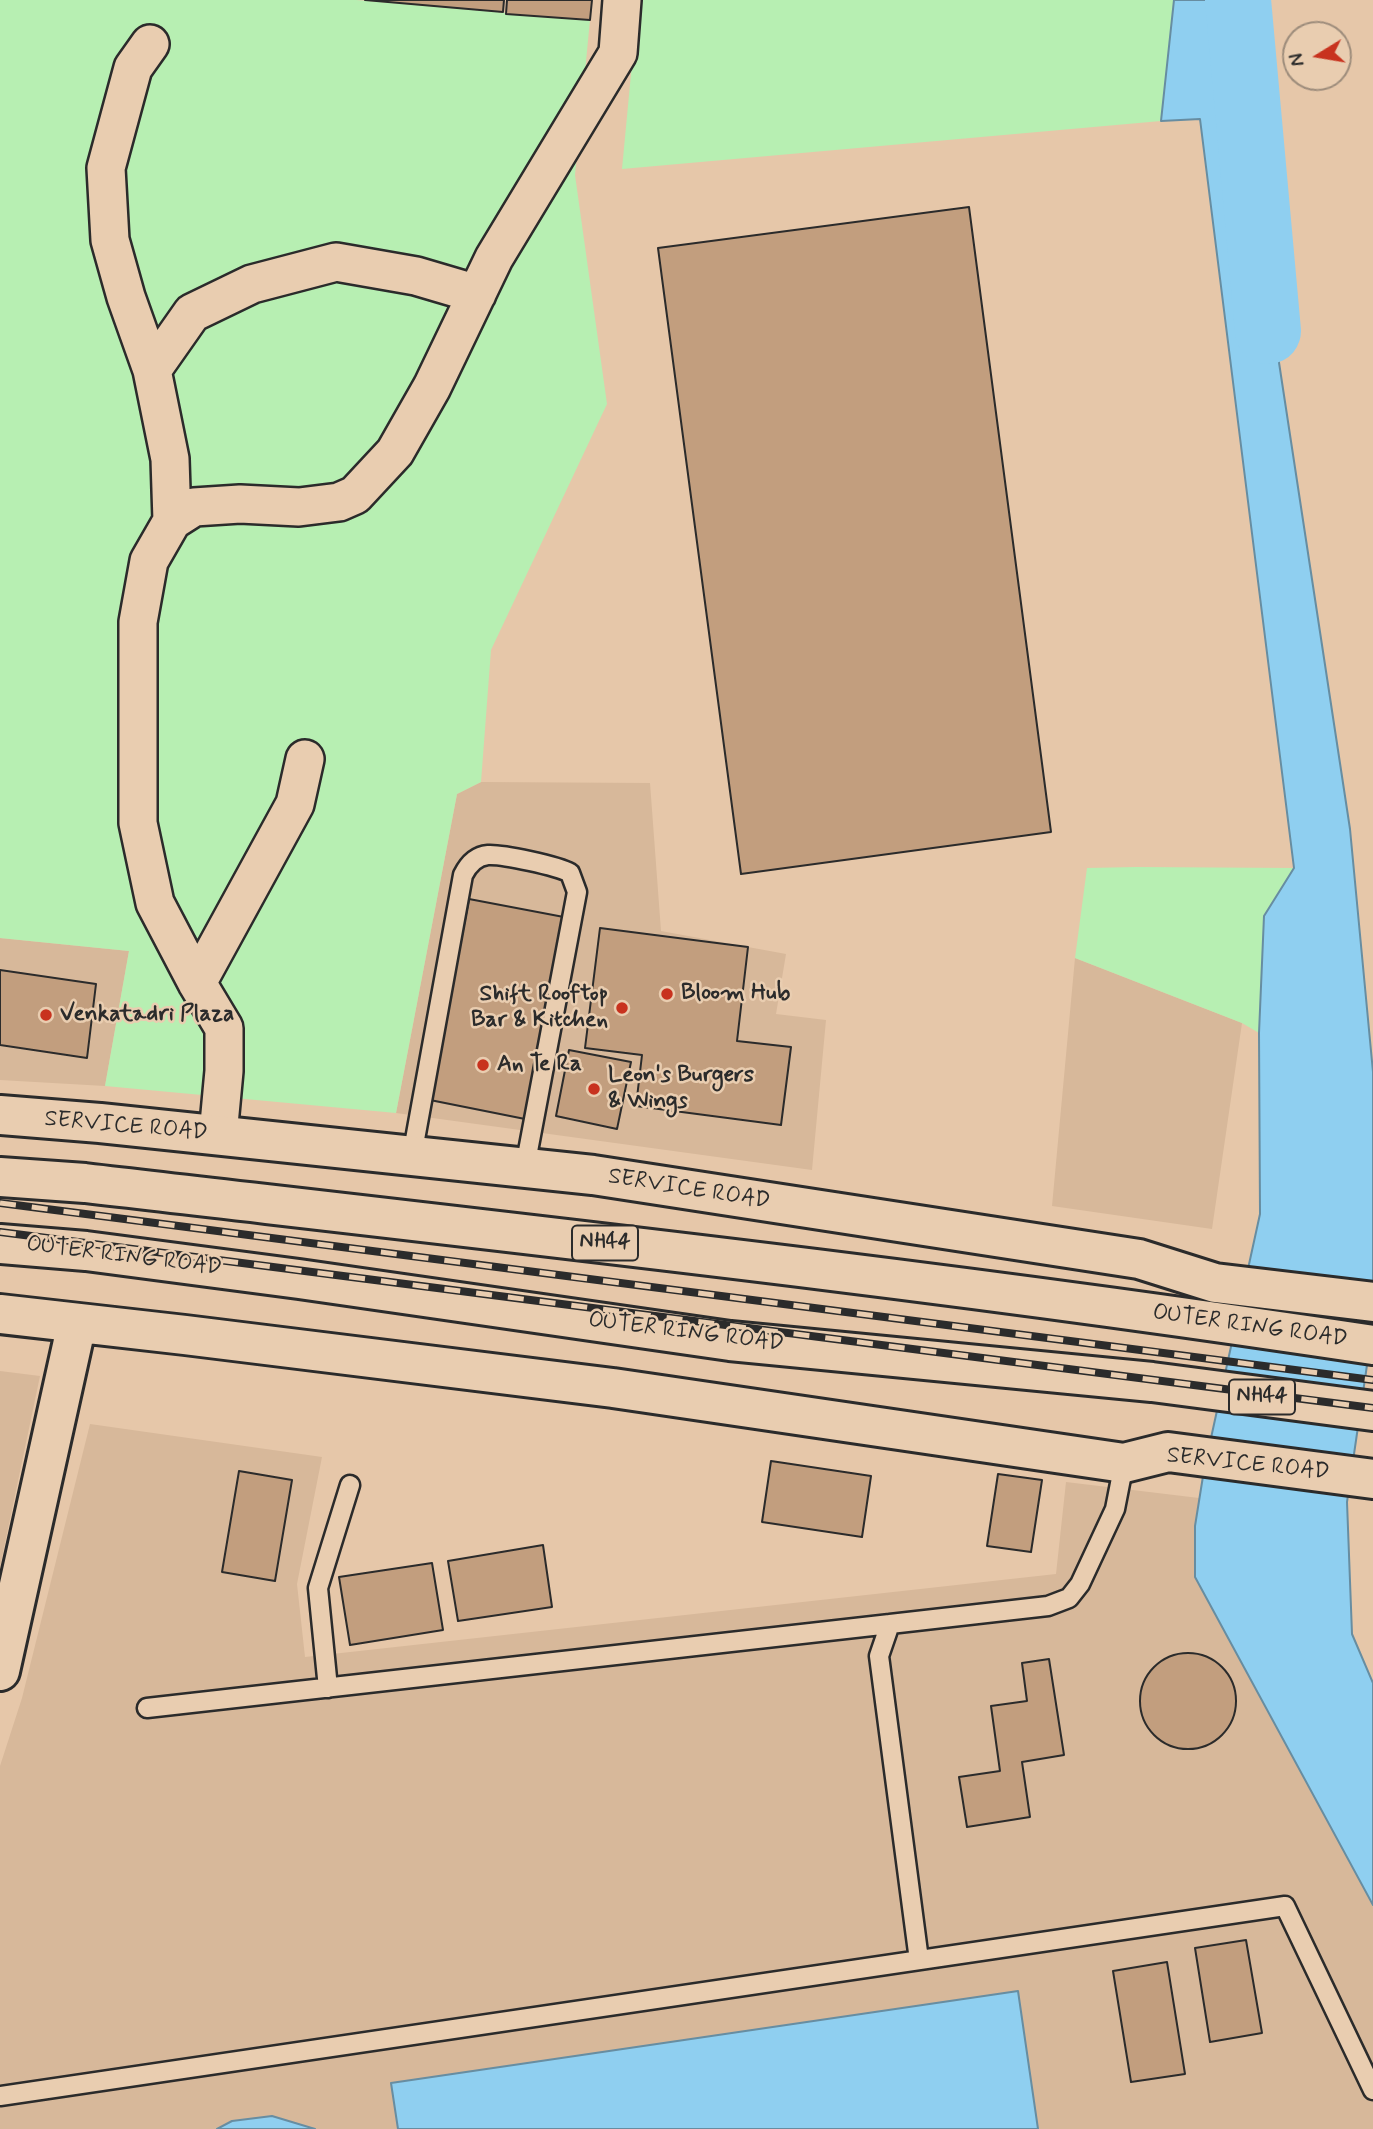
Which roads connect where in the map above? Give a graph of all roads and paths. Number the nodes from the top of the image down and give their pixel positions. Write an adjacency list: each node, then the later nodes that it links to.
1 (622, 0): 3 (street)
2 (150, 44): 4 (street)
3 (477, 294): 4 (street); 5 (street)
4 (152, 370): 5 (street)
5 (172, 522): 7 (street)
6 (305, 759): 7 (street)
7 (197, 983): 9 (street)
8 (0, 1115): 9 (main road, SERVICE ROAD)
9 (218, 1135): 10 (main road, SERVICE ROAD)
10 (412, 1156): 11 (main road, SERVICE ROAD); 11 (lane)
11 (525, 1167): 14 (main road, SERVICE ROAD)
12 (0, 1177): 17 (main road, OUTER RING ROAD / NH44)
13 (0, 1244): 18 (main road, OUTER RING ROAD / NH44)
14 (1373, 1302)
15 (0, 1314): 16 (main road, SERVICE ROAD)
16 (77, 1323): 19 (main road, SERVICE ROAD); 23 (main road)
17 (1373, 1345)
18 (1373, 1411)
19 (1124, 1463): 20 (main road, SERVICE ROAD); 22 (lane)
20 (1373, 1479)
21 (350, 1485): 24 (lane)
22 (890, 1624): 24 (lane); 26 (lane)
23 (0, 1671)
24 (328, 1688): 25 (lane)
25 (147, 1708)
26 (919, 1960): 27 (lane); 28 (lane)
27 (1373, 2090)
28 (0, 2096)

